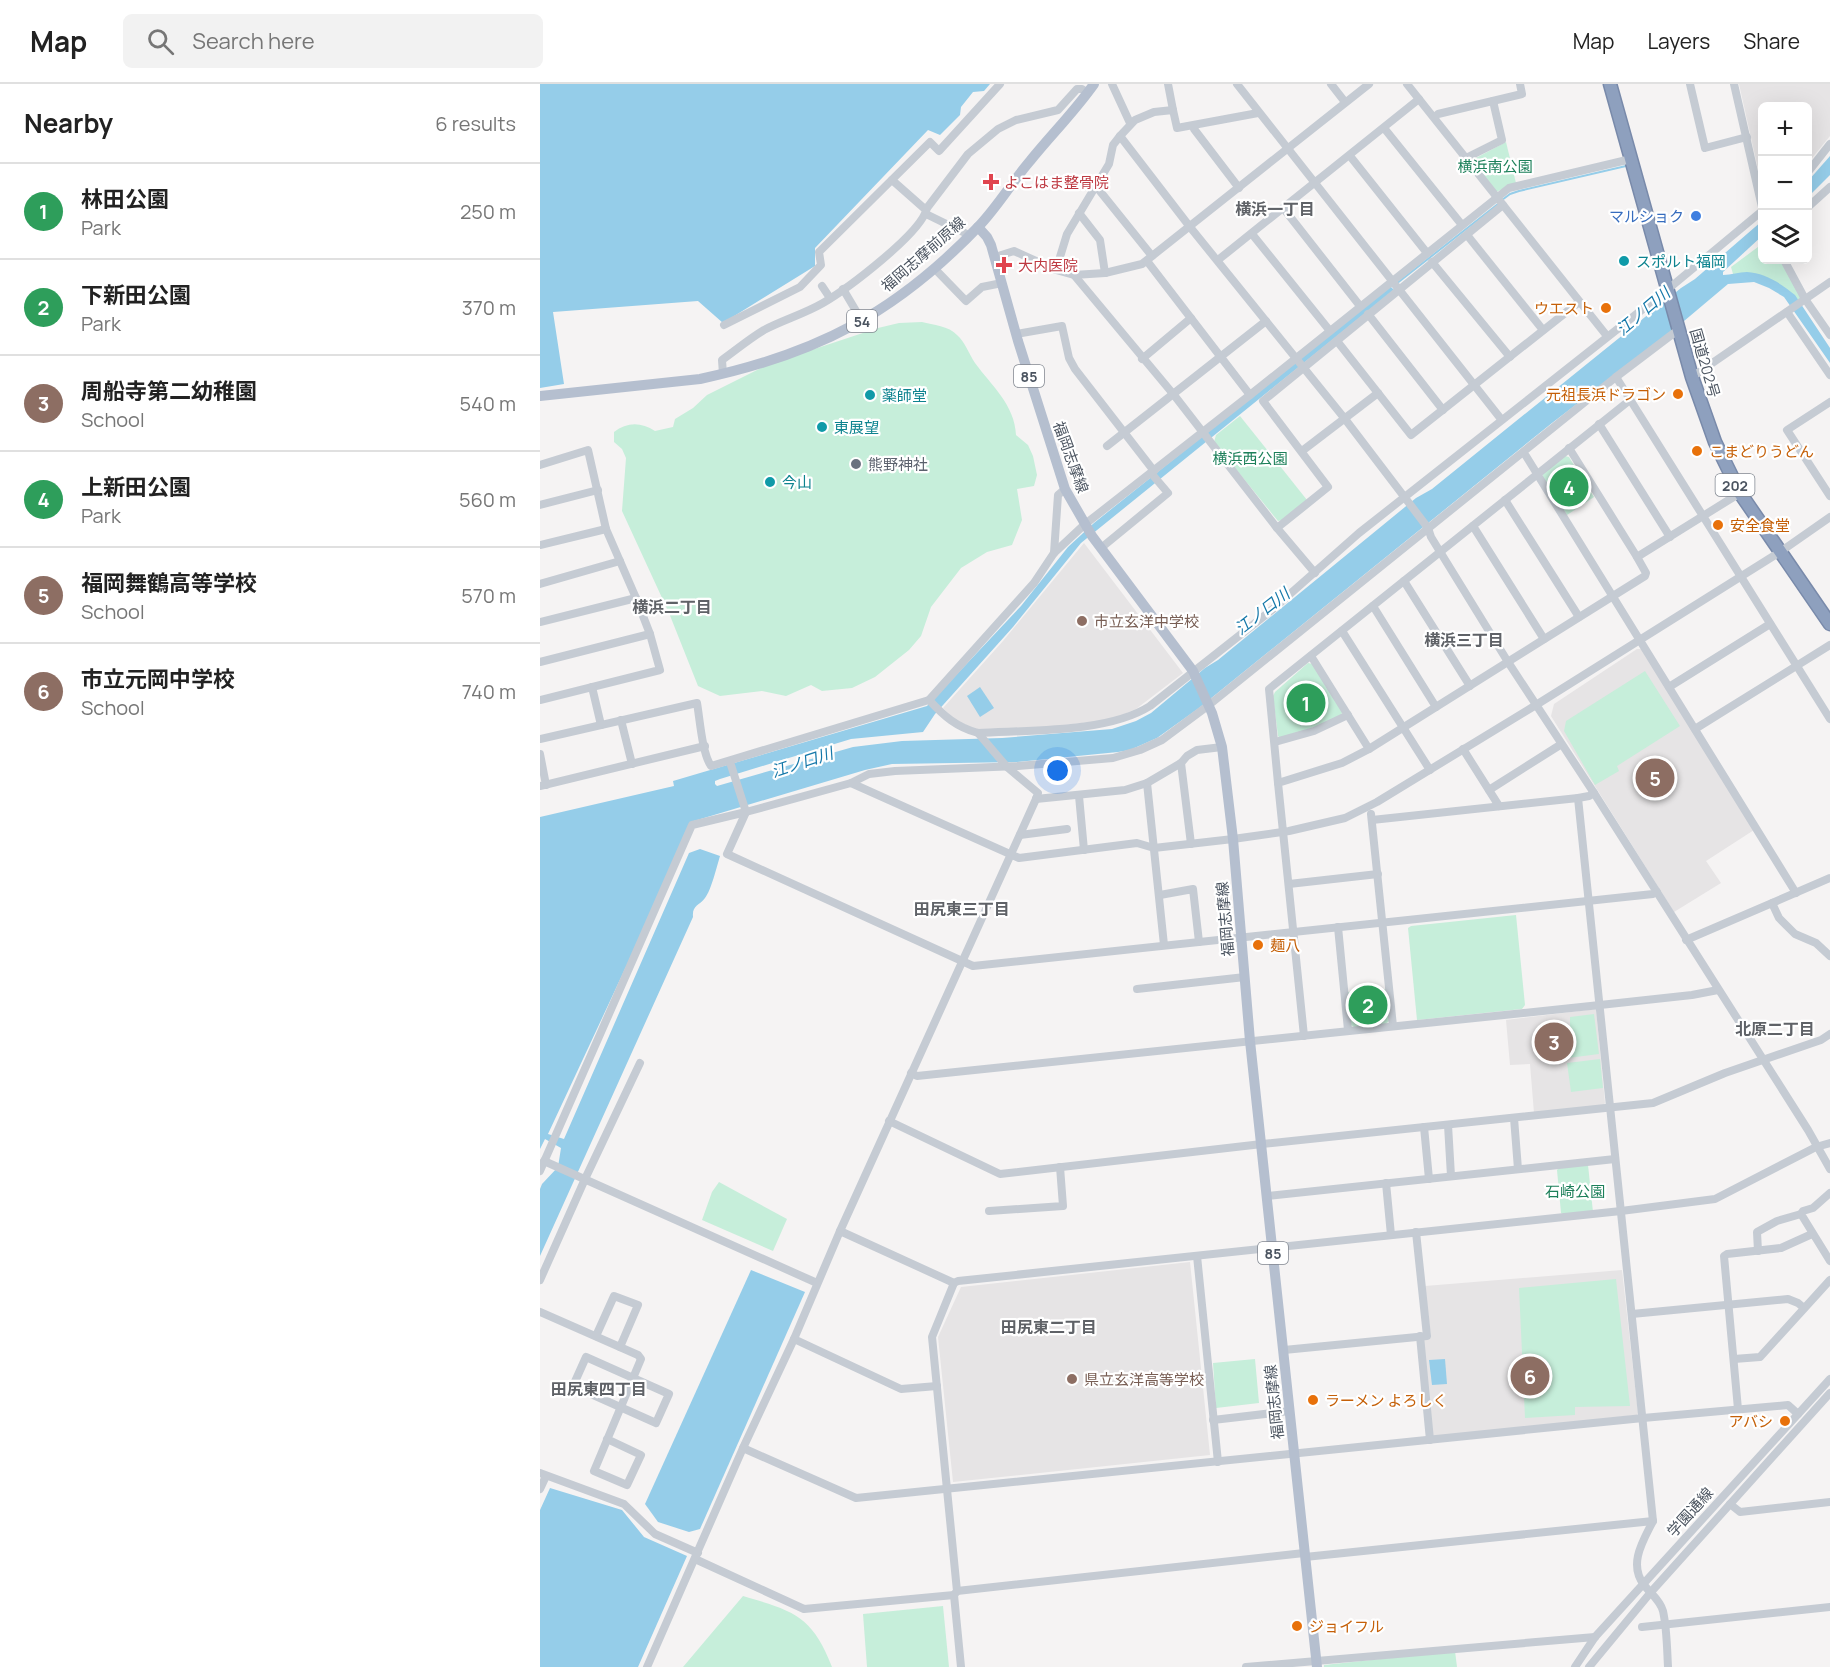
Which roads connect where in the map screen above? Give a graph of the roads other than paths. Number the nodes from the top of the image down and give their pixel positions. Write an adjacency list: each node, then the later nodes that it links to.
1 (1000, 84): 30 (street)
2 (1112, 84): 19 (street)
3 (1168, 84): 16 (street)
4 (1237, 84): 17 (street)
5 (1331, 84): 15 (street)
6 (1369, 84): 15 (street)
7 (1407, 84): 13 (street)
8 (1520, 84): 14 (street)
9 (1611, 84): 28 (highway, 国道202号 / 202)
10 (1690, 84): 23 (street)
11 (1734, 84): 23 (street)
12 (1091, 88): 40 (street); 43 (main road, 福岡志摩前原線 / 54)
13 (1419, 99): 18 (street); 21 (street)
14 (1493, 101): 18 (street); 27 (street)
15 (1345, 102): 25 (street)
16 (1173, 110): 19 (street); 20 (street)
17 (1258, 113): 20 (street); 25 (street)
18 (1435, 117): 27 (street)
19 (1130, 123): 22 (street)
20 (1193, 126): 34 (street)
21 (1384, 128): 26 (street); 42 (street)
22 (1120, 136): 32 (street); 44 (street)
23 (1747, 137): 35 (street)
24 (1830, 144): 29 (street)
25 (1287, 149): 31 (street); 34 (street)
26 (1350, 156): 31 (street); 48 (street)
27 (1466, 158): 36 (street)
28 (1631, 159): 36 (street); 64 (highway, 国道202号 / 202)
29 (1812, 167)
30 (892, 180): 40 (street); 74 (street)
31 (1315, 184): 38 (street); 58 (street)
32 (1095, 185): 41 (street); 50 (street)
33 (1830, 187): 37 (street)
34 (1239, 188): 44 (street)
35 (1758, 190)
36 (1500, 201): 42 (street); 47 (street); 67 (street)
37 (1812, 203)
38 (1284, 209): 45 (street); 68 (street)
39 (1761, 210): 64 (street)
40 (926, 212): 46 (street); 62 (street)
41 (1079, 213): 55 (street); 56 (street)
42 (1462, 225): 48 (street)
43 (978, 227): 46 (main road, 福岡志摩前原線 / 54); 49 (main road, 福岡志摩線 / 85)
44 (1190, 227): 50 (street); 51 (street)
45 (1252, 234): 51 (street); 77 (street)
46 (969, 235): 54 (main road, 福岡志摩前原線 / 54)
47 (1467, 235): 52 (street); 75 (street)
48 (1427, 253): 58 (street)
49 (994, 256): 55 (street); 60 (main road, 福岡志摩線 / 85)
50 (1150, 259): 56 (street); 71 (street)
51 (1218, 260): 73 (street)
52 (1432, 262): 63 (street); 83 (street)
53 (1786, 264): 66 (street)
54 (934, 268): 60 (street); 72 (main road, 福岡志摩前原線 / 54)
55 (1056, 270): 57 (street)
56 (1105, 273): 57 (street)
57 (1074, 275): 85 (street)
58 (1391, 281): 63 (street); 68 (street)
59 (1830, 282): 66 (street)
60 (1002, 283): 78 (main road, 福岡志摩線 / 85)
61 (822, 285): 65 (street)
62 (843, 289): 65 (street); 72 (street)
63 (1398, 289): 70 (street); 91 (street)
64 (1668, 294): 76 (highway, 国道202号 / 202); 79 (street)
65 (831, 298): 87 (street)
66 (1805, 299): 69 (street); 80 (street)
67 (1579, 302): 75 (street); 79 (street)
68 (1360, 306): 77 (street)
69 (1787, 312): 88 (street); 90 (street)
70 (1368, 314): 81 (street); 98 (street)
71 (1191, 318): 82 (street); 85 (street)
72 (862, 321): 87 (main road, 福岡志摩前原線 / 54)
73 (1266, 321): 82 (street); 84 (street)
74 (724, 325)
75 (1543, 330): 83 (street)
76 (1679, 330): 89 (street); 90 (highway, 国道202号 / 202)
77 (1330, 331): 84 (street)
78 (1016, 334): 102 (street); 111 (main road, 福岡志摩線 / 85)
79 (1607, 336): 100 (street)
80 (1830, 336)
81 (1337, 341): 86 (street); 92 (street)
82 (1221, 357): 93 (street); 94 (street)
83 (1510, 357): 91 (street)
84 (1296, 358): 86 (street); 94 (street)
85 (1142, 359): 93 (street)
86 (1304, 368): 99 (street); 106 (street)
87 (723, 374): 95 (main road, 福岡志摩前原線 / 54)
88 (1830, 375)
89 (1616, 376): 96 (street); 124 (street)
90 (1692, 377): 113 (highway, 国道202号 / 202)
91 (1474, 385): 98 (street); 100 (street)
92 (1378, 393): 98 (street); 99 (street)
93 (1174, 395): 102 (street); 103 (street)
94 (1250, 395): 103 (street)
95 (540, 396)
96 (1630, 400): 101 (street); 118 (street)
97 (1830, 402): 115 (street)
98 (1443, 410)
99 (1345, 419): 106 (street); 114 (street)
100 (1501, 419): 114 (street)
101 (1599, 424): 105 (street); 125 (street)
102 (1124, 433): 104 (street); 109 (street)
103 (1202, 433): 109 (street); 123 (street)
104 (1107, 446)
105 (1569, 448): 110 (street); 131 (street)
106 (1302, 451): 123 (street)
107 (1527, 456): 110 (street)
108 (540, 465): 112 (street)
109 (1153, 472): 120 (street); 127 (street)
110 (1537, 473): 116 (street); 137 (street)
111 (1065, 489): 120 (main road, 福岡志摩線 / 85); 130 (street)
112 (598, 490): 117 (street); 122 (street)
113 (1740, 493): 118 (street); 129 (highway, 国道202号 / 202)
114 (1405, 496): 124 (street); 133 (street)
115 (1830, 496)
116 (1505, 500): 121 (street); 140 (street)
117 (540, 505)
118 (1703, 516): 125 (street); 134 (street)
119 (1830, 517): 129 (street)
120 (1084, 525): 127 (main road, 福岡志摩線 / 85); 130 (street)
121 (1473, 526): 128 (street); 146 (street)
122 (606, 528): 126 (street); 132 (street)
123 (1277, 528): 133 (street)
124 (1428, 528): 128 (street); 159 (street)
125 (1670, 537): 131 (street)
126 (540, 545)
127 (1101, 548): 153 (main road, 福岡志摩線 / 85)
128 (1440, 552): 135 (street); 151 (street)
129 (1780, 552): 134 (street); 143 (highway, 国道202号 / 202)
130 (1054, 553): 158 (street)
131 (1637, 557): 137 (street)
132 (620, 561): 136 (street); 138 (street)
133 (1315, 573): 153 (street)
134 (1740, 577): 142 (street); 147 (street)
135 (1404, 581): 139 (street); 154 (street)
136 (540, 584)
137 (1614, 596): 140 (street); 147 (street)
138 (636, 598): 141 (street); 145 (street)
139 (1373, 606): 144 (street); 161 (street)
140 (1579, 617): 146 (street)
141 (540, 622)
142 (1770, 624): 152 (street); 156 (street)
143 (1830, 624)
144 (1342, 631): 149 (street); 166 (street)
145 (650, 634): 150 (street); 155 (street)
146 (1544, 639): 151 (street)
147 (1641, 639): 156 (street); 160 (street)
148 (1830, 645): 152 (street)
149 (1311, 656): 162 (street); 170 (street)
150 (540, 662)
151 (1508, 662): 154 (street); 160 (street)
152 (1796, 666): 163 (street); 167 (street)
153 (1193, 671): 159 (main road, 福岡志摩線 / 85); 168 (street)
154 (1470, 686): 161 (street)
155 (592, 687): 157 (street); 165 (street)
156 (1669, 687): 167 (street)
157 (540, 700)
158 (929, 700): 168 (street); 177 (street)
159 (1209, 705): 173 (main road, 福岡志摩線 / 85); 180 (street)
160 (1536, 705): 171 (street); 175 (street)
161 (1436, 707): 166 (street)
162 (1348, 715): 170 (street); 174 (street)
163 (1830, 719)
164 (621, 720): 165 (street); 172 (street); 179 (street)
165 (601, 725): 169 (street)
166 (1402, 728): 174 (street); 181 (street)
167 (1695, 729): 207 (street)
168 (978, 734): 180 (street)
169 (540, 739)
170 (1275, 742): 184 (street)
171 (1560, 745): 186 (street); 187 (street)
172 (705, 746): 177 (street); 179 (street)
173 (1222, 747): 178 (street); 198 (main road, 福岡志摩線 / 85)
174 (1369, 748): 184 (street)
175 (1463, 750): 181 (street); 186 (street)
176 (540, 754): 185 (street)
177 (730, 762): 193 (street)
178 (1181, 763): 183 (street); 199 (street)
179 (632, 764): 185 (street)
180 (1008, 766): 182 (street); 190 (street)
181 (1430, 770): 191 (street)
182 (851, 783): 193 (street); 202 (street)
183 (1147, 783): 188 (street); 200 (street)
184 (1278, 783): 196 (street)
185 (543, 785)
186 (1489, 790): 192 (street)
187 (1594, 793): 189 (street); 206 (street)
188 (1079, 796): 190 (street); 201 (street)
189 (1578, 798): 192 (street); 209 (street)
190 (1036, 799): 197 (street)
191 (1371, 805): 194 (street); 196 (street)
192 (1499, 806): 194 (street)
193 (746, 812): 219 (street); 241 (street)
194 (1372, 820): 203 (street)
195 (1067, 829): 197 (street)
196 (1283, 832): 198 (street); 205 (street)
197 (1020, 835): 202 (street)
198 (1233, 839): 199 (street); 214 (main road, 福岡志摩線 / 85)
199 (1191, 844): 200 (street)
200 (1154, 848): 201 (street); 208 (street)
201 (1084, 850): 202 (street)
202 (1010, 855): 219 (street)
203 (1378, 874): 205 (street); 211 (street)
204 (1830, 878): 207 (street)
205 (1289, 884): 213 (street)
206 (1657, 892): 209 (street); 215 (street)
207 (1796, 893): 210 (street)
208 (1160, 895): 216 (street); 217 (street)
209 (1588, 901): 211 (street); 223 (street)
210 (1772, 903): 215 (street); 218 (street)
211 (1382, 922): 212 (street); 224 (street)
212 (1338, 927): 213 (street); 225 (street)
213 (1293, 932): 214 (street); 227 (street)
214 (1241, 937): 216 (street); 220 (main road, 福岡志摩線 / 85)
215 (1686, 940): 222 (street)
216 (1199, 942): 217 (street)
217 (1164, 945): 219 (street)
218 (1830, 957)
219 (962, 962): 231 (street)
220 (1245, 977): 221 (street); 228 (main road, 福岡志摩線 / 85)
221 (1137, 989)
222 (1718, 990): 223 (street); 229 (street)
223 (1600, 1005): 224 (street); 232 (street)
224 (1393, 1026): 225 (street)
225 (1348, 1030): 227 (street)
226 (1830, 1034): 229 (street)
227 (1304, 1036): 228 (street)
228 (1250, 1041): 231 (street); 238 (main road, 福岡志摩線 / 85)
229 (1763, 1061): 232 (street); 239 (street)
230 (640, 1063): 247 (street)
231 (911, 1073): 234 (street)
232 (1610, 1108): 233 (street); 240 (street)
233 (1514, 1118): 235 (street); 244 (street)
234 (889, 1121): 242 (street); 255 (street)
235 (1448, 1125): 236 (street); 246 (street)
236 (1424, 1127): 238 (street); 248 (street)
237 (1830, 1143): 239 (street)
238 (1262, 1144): 242 (street); 251 (main road, 福岡志摩線 / 85)
239 (1816, 1147): 243 (street); 253 (street)
240 (1615, 1159): 244 (street); 253 (street)
241 (544, 1161): 245 (street); 247 (street)
242 (1060, 1167): 252 (street)
243 (1830, 1168)
244 (1518, 1169): 246 (street)
245 (540, 1171)
246 (1451, 1176): 248 (street)
247 (585, 1179): 263 (street); 265 (street)
248 (1429, 1179): 249 (street)
249 (1386, 1183): 251 (street); 258 (street)
250 (1830, 1193): 254 (street)
251 (1267, 1196): 259 (main road, 福岡志摩線 / 85)
252 (990, 1211)
253 (1621, 1211): 256 (street); 270 (street)
254 (1801, 1214): 257 (street); 260 (street)
255 (840, 1231): 265 (street); 266 (street)
256 (1416, 1232): 258 (street); 272 (street)
257 (1812, 1234): 260 (street); 262 (street)
258 (1391, 1235): 259 (street)
259 (1272, 1248): 261 (street); 275 (main road, 福岡志摩線 / 85)
260 (1758, 1251): 267 (street)
261 (1197, 1256): 266 (street); 286 (street)
262 (1830, 1261)
263 (540, 1280)
264 (1830, 1280): 268 (street)
265 (817, 1283): 273 (street)
266 (954, 1283): 279 (street)
267 (1728, 1305): 268 (street); 270 (street); 276 (street)
268 (1804, 1308): 276 (street)
269 (540, 1311): 271 (street)
270 (1632, 1314): 285 (street)
271 (596, 1336): 274 (street); 274 (street)
272 (1420, 1336): 275 (street); 288 (street)
273 (794, 1339): 279 (street); 289 (street)
274 (620, 1347): 277 (street)
275 (1284, 1350): 283 (main road, 福岡志摩線 / 85)
276 (1734, 1359): 282 (street)
277 (633, 1378): 281 (street); 281 (street); 281 (street)
278 (1830, 1379): 284 (street, 学園通線)
279 (936, 1386): 294 (street)
280 (1830, 1393): 296 (street, 学園通線)
281 (621, 1407): 287 (street)
282 (1738, 1409): 284 (street); 285 (street)
283 (1290, 1412): 286 (street); 290 (main road, 福岡志摩線 / 85)
284 (1798, 1414): 300 (street, 学園通線)
285 (1643, 1418): 288 (street); 297 (street)
286 (1213, 1420): 291 (street)
287 (607, 1439): 287 (street)
288 (1430, 1440): 290 (street)
289 (743, 1448): 294 (street); 299 (street)
290 (1294, 1454): 291 (street); 298 (main road, 福岡志摩線 / 85)
291 (1218, 1462): 294 (street)
292 (543, 1474): 293 (street); 299 (street)
293 (540, 1489)
294 (947, 1489): 302 (street)
295 (1830, 1502): 296 (street)
296 (1730, 1504): 301 (street, 学園通線)
297 (1653, 1521): 298 (street); 300 (street)
298 (1305, 1555): 302 (street); 307 (main road, 福岡志摩線 / 85)
299 (696, 1556): 302 (street); 308 (street)
300 (1643, 1584): 301 (street); 306 (street, 学園通線)
301 (1651, 1592): 304 (street); 312 (street, 学園通線)
302 (956, 1593): 309 (street)
303 (1830, 1607): 304 (street)
304 (1664, 1625): 305 (street); 313 (street)
305 (1642, 1627)
306 (1595, 1637): 307 (street); 311 (street, 学園通線)
307 (1316, 1663): 310 (street)
308 (647, 1667)
309 (961, 1667)
310 (1246, 1667)
311 (1575, 1667)
312 (1589, 1667)
313 (1668, 1667)

